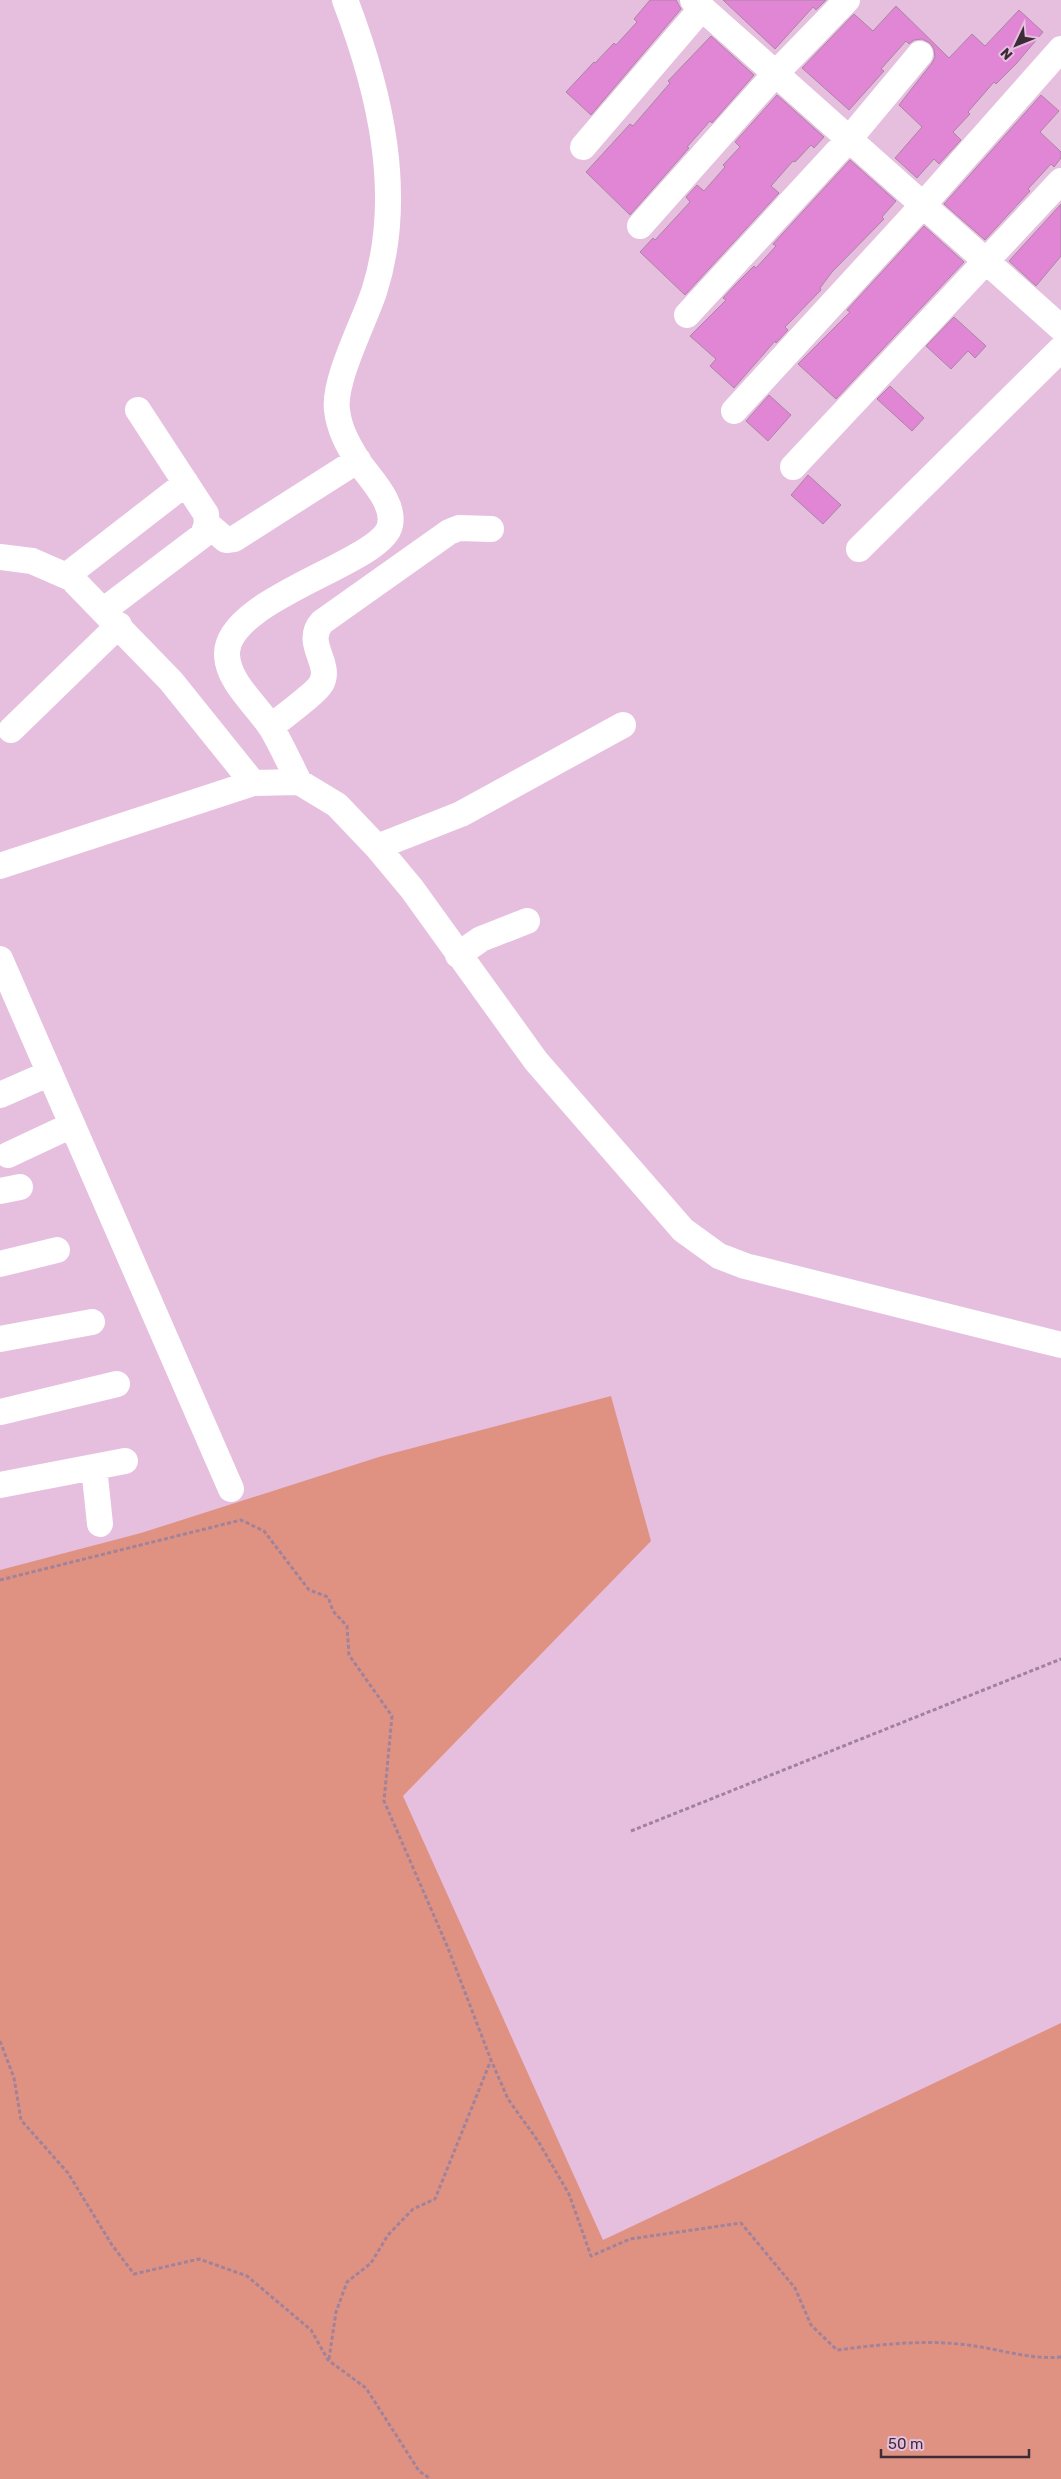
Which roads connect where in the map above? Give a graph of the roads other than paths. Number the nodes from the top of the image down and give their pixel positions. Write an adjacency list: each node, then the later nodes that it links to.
1 (345, 0): 18 (street)
2 (847, 0): 6 (street)
3 (698, 4): 6 (street); 8 (street)
4 (1061, 49): 10 (street)
5 (920, 54): 7 (street)
6 (776, 73): 7 (street); 11 (street)
7 (850, 138): 10 (street); 13 (street)
8 (583, 147)
9 (1061, 181): 12 (street)
10 (923, 205): 12 (street); 17 (street)
11 (640, 226)
12 (987, 261): 14 (street); 19 (street)
13 (687, 315)
14 (1061, 328)
15 (1061, 349): 23 (street)
16 (138, 410): 20 (street)
17 (734, 411)
18 (358, 460): 21 (street); 28 (street)
19 (793, 467)
20 (186, 483): 21 (street); 25 (street)
21 (207, 524): 26 (street)
22 (491, 529): 28 (street)
23 (859, 549)
24 (0, 557): 25 (street)
25 (66, 576): 26 (street)
26 (111, 618): 29 (street); 31 (street)
27 (623, 725): 32 (street)
28 (271, 727): 30 (street)
29 (11, 730)
30 (299, 782): 31 (street); 32 (street)
31 (253, 783): 33 (street)
32 (377, 847): 35 (street)
33 (0, 866)
34 (527, 921): 35 (street)
35 (458, 955): 45 (street)
36 (0, 959): 37 (street)
37 (50, 1073): 38 (street); 39 (street)
38 (0, 1095)
39 (72, 1124): 40 (street); 51 (street)
40 (8, 1155)
41 (57, 1250): 42 (street)
42 (0, 1264)
43 (92, 1322): 44 (street)
44 (0, 1339)
45 (1061, 1345)
46 (117, 1384): 47 (street)
47 (0, 1412)
48 (124, 1461): 49 (street)
49 (94, 1467): 50 (street); 52 (street)
50 (0, 1485)
51 (231, 1489)
52 (100, 1524)

